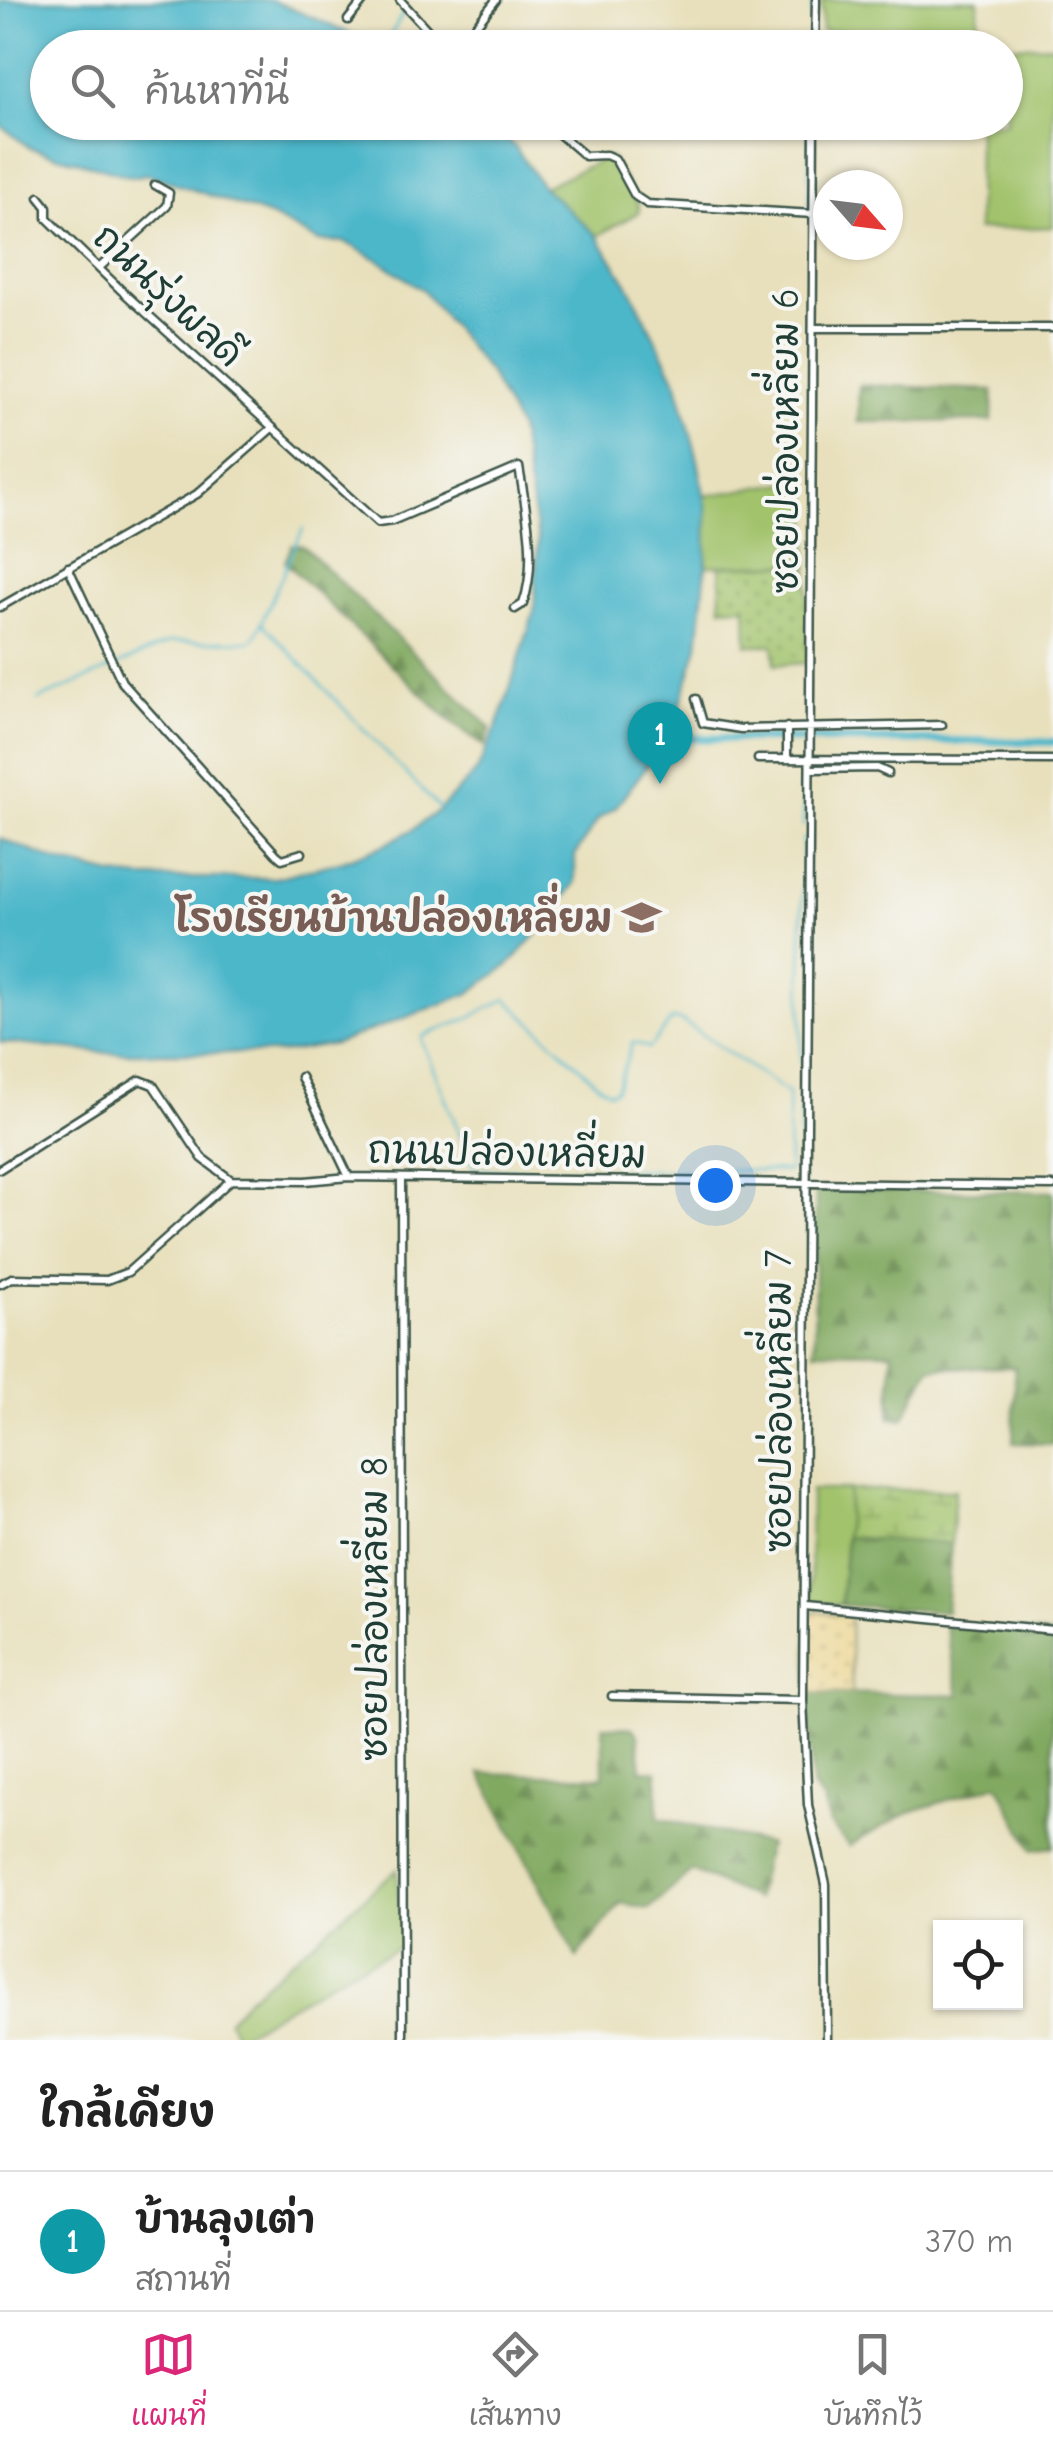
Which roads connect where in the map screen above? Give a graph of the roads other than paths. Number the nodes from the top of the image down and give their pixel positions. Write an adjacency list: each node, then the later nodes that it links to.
1 (364, 0): 5 (street)
2 (400, 0): 6 (street)
3 (496, 0): 7 (street)
4 (816, 0): 8 (street)
5 (348, 20)
6 (427, 30)
7 (472, 30)
8 (815, 30)
9 (566, 140): 14 (street)
10 (814, 140): 11 (street, ซอยปล่องเหลี่ยม 6)
11 (813, 170)
12 (155, 186): 16 (street)
13 (39, 197): 16 (street, ถนนรุ่งผลดี)
14 (813, 214)
15 (813, 260): 17 (street, ซอยปล่องเหลี่ยม 6)
16 (99, 268): 19 (street, ถนนรุ่งผลดี)
17 (814, 328): 18 (street); 25 (street, ซอยปล่องเหลี่ยม 6)
18 (1053, 328)
19 (272, 428): 20 (street); 22 (street, ถนนรุ่งผลดี)
20 (68, 567): 21 (street); 32 (street)
21 (0, 606)
22 (515, 609)
23 (696, 699): 26 (street)
24 (942, 725): 25 (street)
25 (812, 729): 26 (street); 29 (street, ซอยปล่องเหลี่ยม 6)
26 (787, 731): 28 (street)
27 (758, 759): 28 (street)
28 (787, 759): 29 (street)
29 (812, 760): 30 (street); 31 (street); 38 (street, ซอยปล่องเหลี่ยม 7)
30 (1053, 760)
31 (888, 772)
32 (302, 853)
33 (301, 1077): 35 (street)
34 (0, 1169): 37 (street)
35 (349, 1177): 36 (street, ถนนปล่องเหลี่ยม); 37 (street, ถนนปล่องเหลี่ยม)
36 (400, 1178): 38 (street, ถนนปล่องเหลี่ยม); 45 (street, ซอยปล่องเหลี่ยม 8)
37 (231, 1180): 40 (street)
38 (807, 1183): 39 (street, ถนนปล่องเหลี่ยม); 41 (street, ซอยปล่องเหลี่ยม 7)
39 (1053, 1186)
40 (0, 1284)
41 (804, 1606): 42 (street); 44 (street, ซอยปล่องเหลี่ยม 7)
42 (1053, 1630)
43 (612, 1696): 44 (street)
44 (803, 1700): 46 (street, ซอยปล่องเหลี่ยม 7)
45 (403, 2040)
46 (827, 2040)

